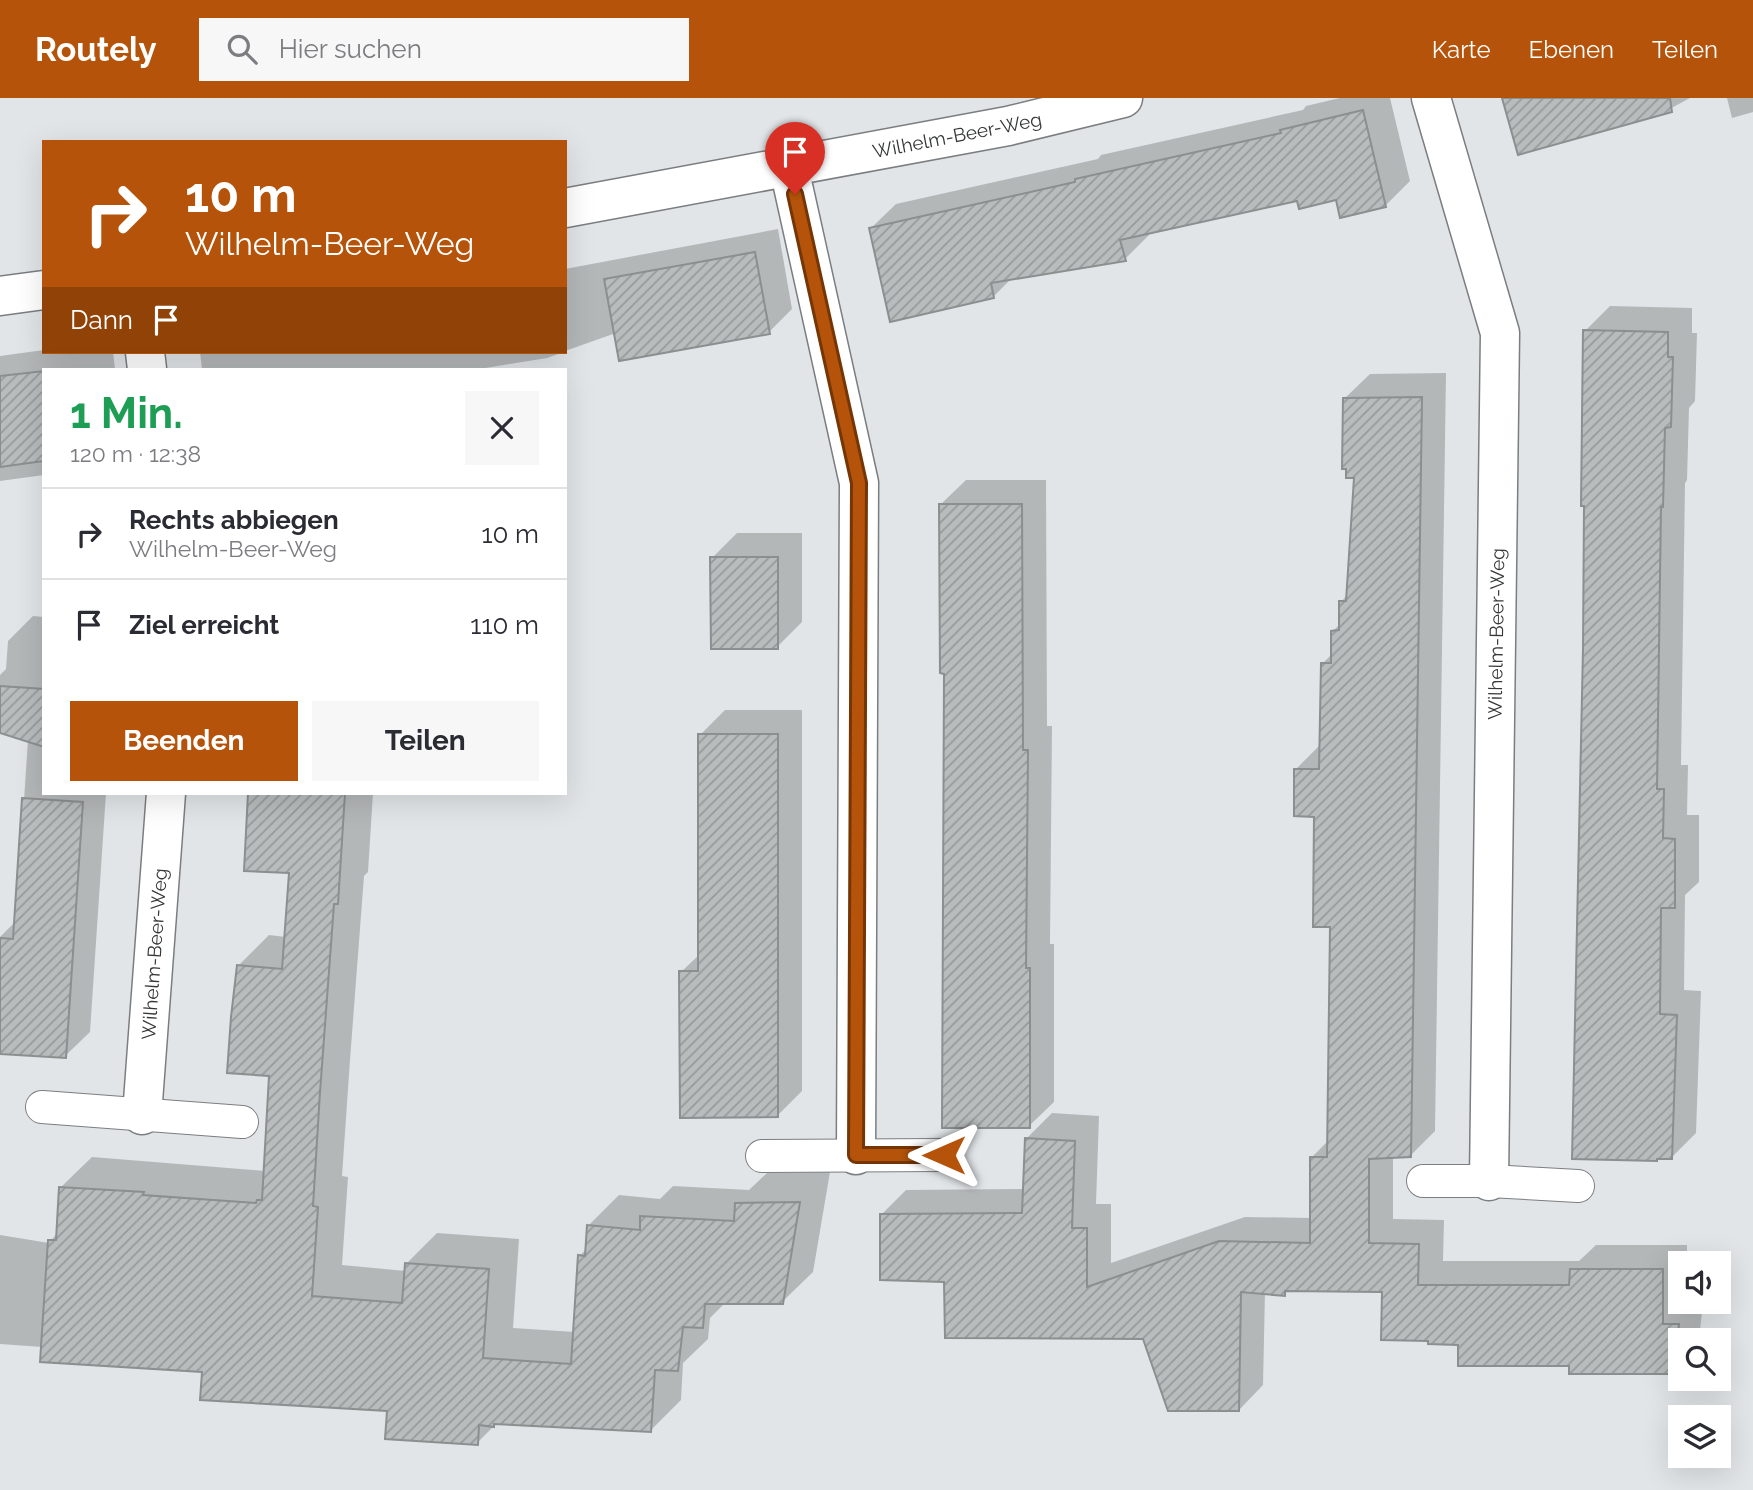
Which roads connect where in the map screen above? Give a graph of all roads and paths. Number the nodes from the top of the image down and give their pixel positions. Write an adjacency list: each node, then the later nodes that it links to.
1 (1123, 98): 3 (street, Wilhelm-Beer-Weg)
2 (1432, 98): 15 (street, Wilhelm-Beer-Weg)
3 (789, 168): 4 (street, Wilhelm-Beer-Weg); 11 (street)
4 (567, 208)
5 (42, 290): 6 (street)
6 (0, 296)
7 (166, 795): 9 (street, Wilhelm-Beer-Weg)
8 (42, 1107): 9 (lane)
9 (142, 1115): 10 (lane)
10 (242, 1122)
11 (856, 1155): 12 (lane); 13 (lane)
12 (944, 1155)
13 (762, 1156)
14 (1423, 1181): 15 (lane)
15 (1489, 1181): 16 (lane)
16 (1578, 1186)

